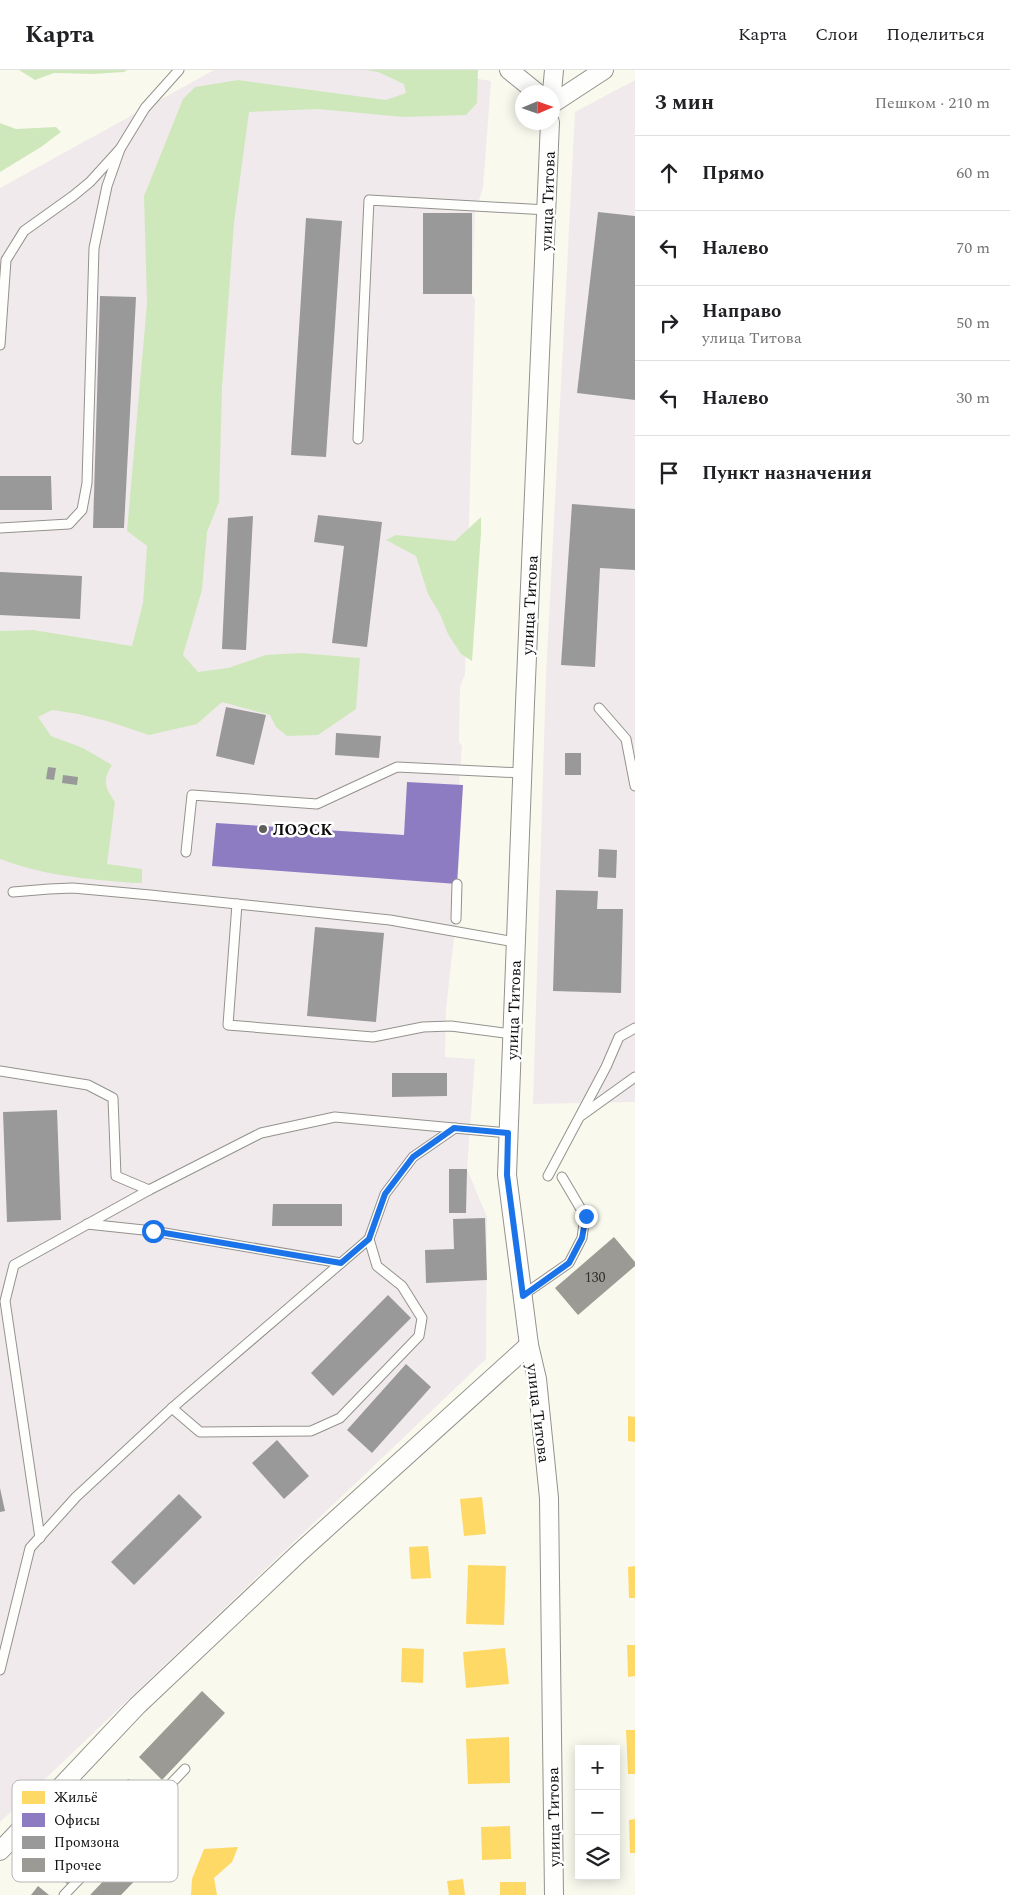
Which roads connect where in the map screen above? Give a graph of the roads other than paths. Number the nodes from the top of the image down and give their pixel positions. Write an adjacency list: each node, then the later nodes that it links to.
1 (179, 70): 9 (lane)
2 (510, 70): 5 (street)
3 (554, 70): 6 (street)
4 (604, 70): 7 (street)
5 (528, 85)
6 (553, 85)
7 (560, 99)
8 (550, 130): 10 (street, улица Титова)
9 (120, 149): 11 (lane); 13 (lane)
10 (547, 210): 12 (lane); 15 (street, улица Титова)
11 (0, 345)
12 (358, 438)
13 (0, 528)
14 (598, 708): 16 (lane)
15 (522, 773): 17 (lane); 22 (street, улица Титова)
16 (635, 786)
17 (186, 852)
18 (457, 884): 21 (lane)
19 (13, 892): 20 (lane)
20 (237, 904): 22 (lane); 24 (lane)
21 (456, 919)
22 (516, 942): 24 (street, улица Титова)
23 (635, 1028): 27 (lane)
24 (512, 1034): 29 (street, улица Титова)
25 (0, 1072): 32 (lane)
26 (635, 1077): 27 (lane)
27 (580, 1117): 30 (lane)
28 (454, 1128): 29 (lane); 32 (lane); 34 (lane)
29 (508, 1133): 36 (street, улица Титова)
30 (548, 1176)
31 (562, 1177): 36 (lane)
32 (149, 1190): 33 (lane)
33 (88, 1224): 35 (lane); 39 (lane)
34 (369, 1239): 35 (lane); 38 (lane)
35 (341, 1263): 38 (lane)
36 (523, 1296): 37 (street, улица Титова)
37 (529, 1346): 42 (street); 48 (street, улица Титова)
38 (172, 1408): 39 (lane)
39 (40, 1538): 40 (lane)
40 (0, 1670)
41 (185, 1769): 43 (lane)
42 (67, 1780)
43 (174, 1780)
44 (12, 1838): 45 (street)
45 (0, 1851)
46 (76, 1882): 47 (lane)
47 (64, 1895)
48 (554, 1895)

